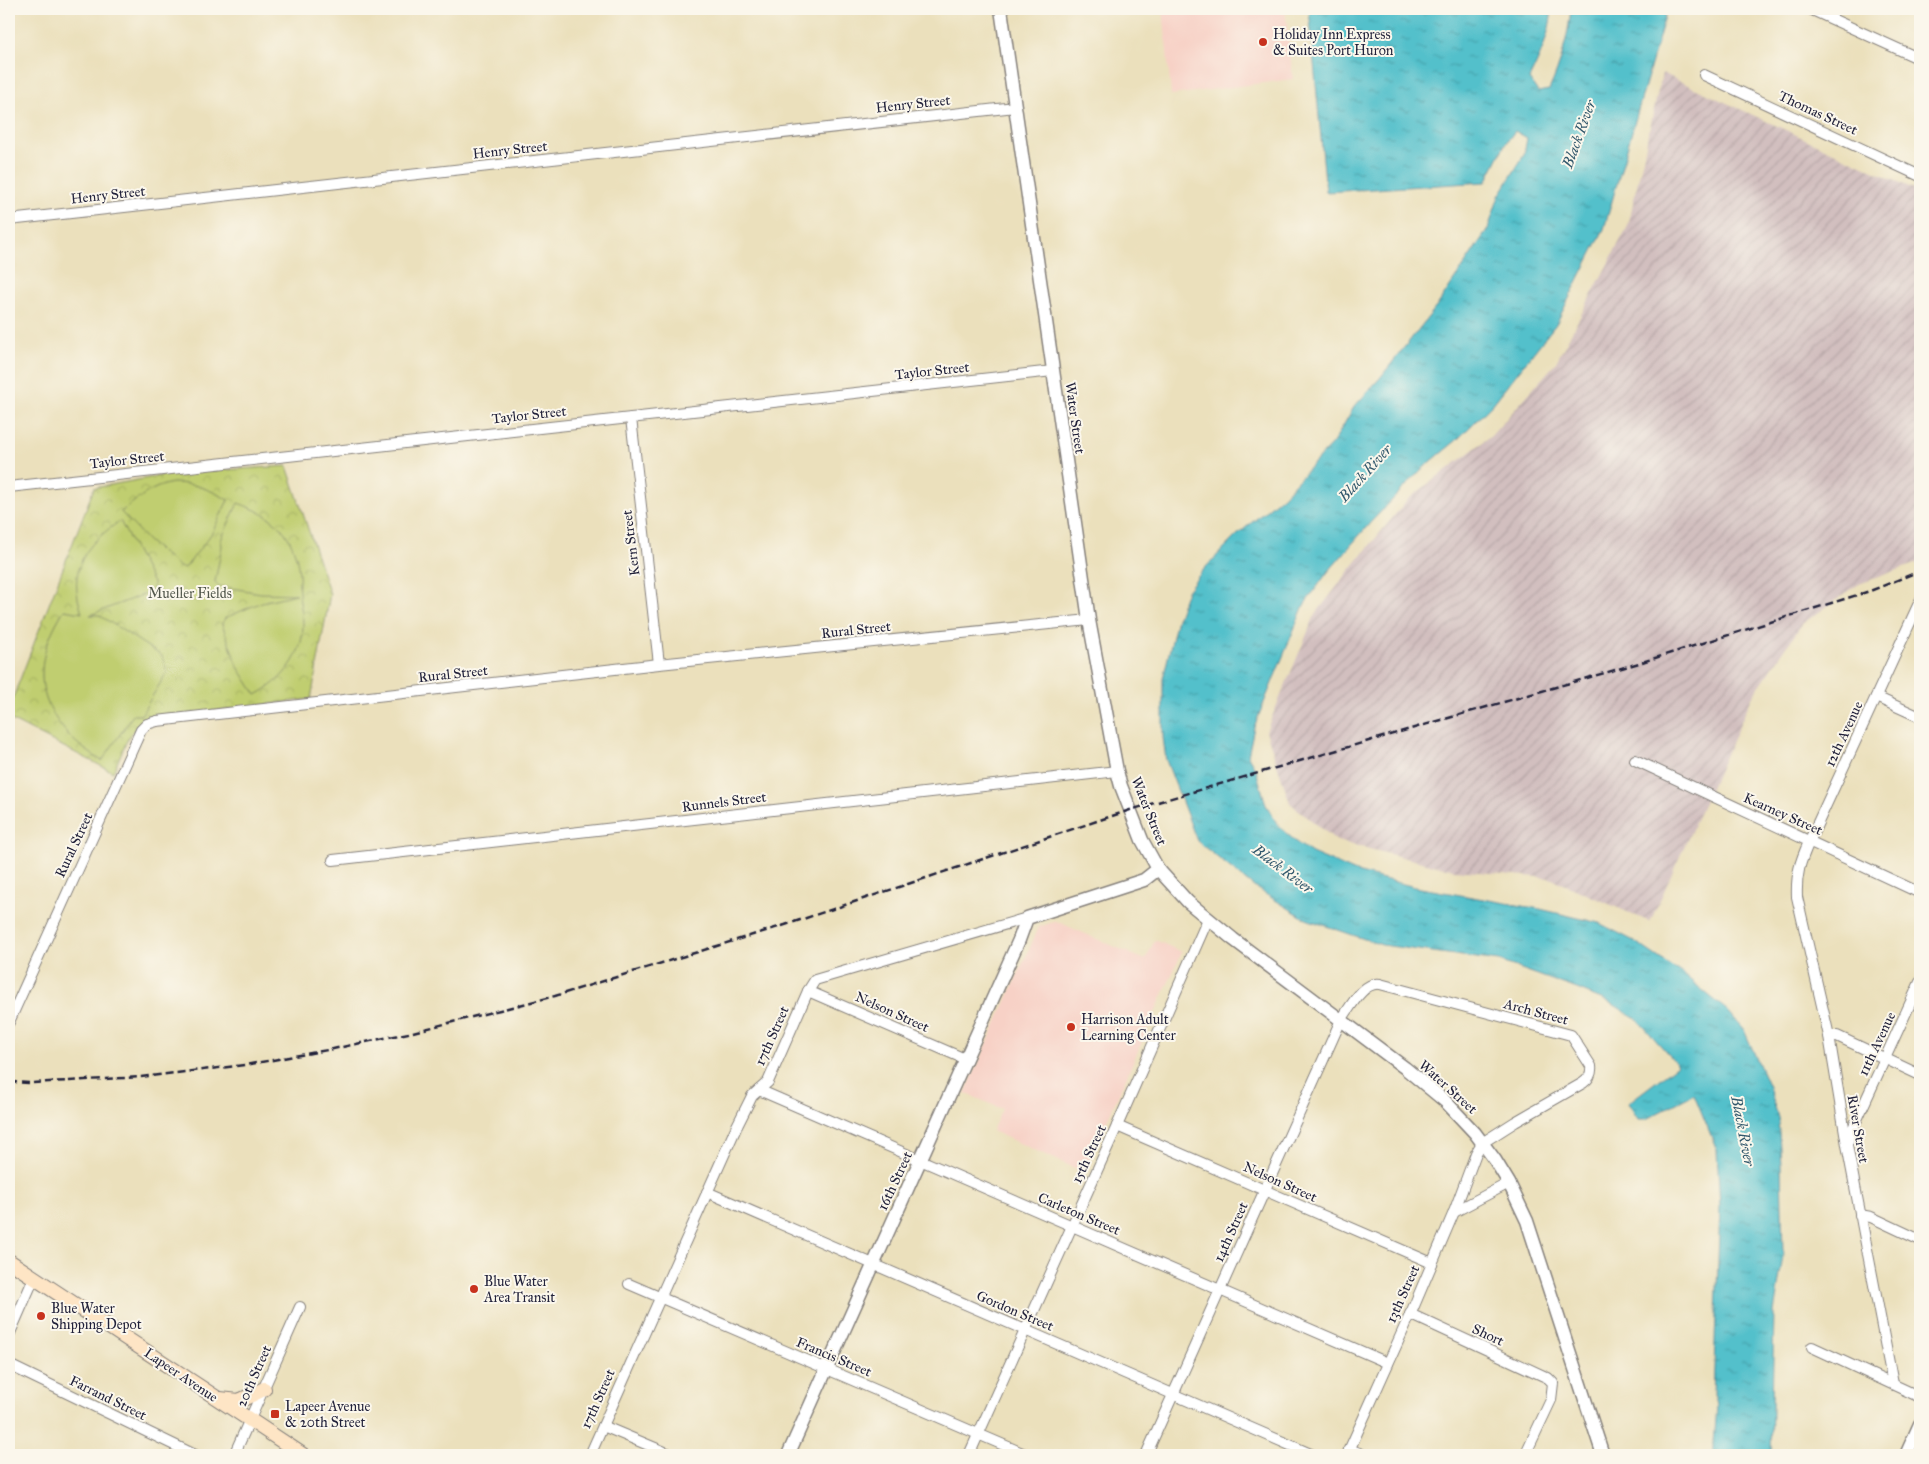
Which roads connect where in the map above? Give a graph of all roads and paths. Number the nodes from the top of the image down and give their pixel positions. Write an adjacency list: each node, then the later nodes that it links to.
1 (1001, 9): 5 (street, Water Street)
2 (1810, 9): 3 (street)
3 (1920, 59)
4 (1704, 75): 6 (street, Thomas Street)
5 (1015, 107): 7 (street, Henry Street); 8 (street, Water Street)
6 (1920, 176)
7 (9, 220)
8 (1053, 372): 9 (street, Taylor Street); 12 (street, Water Street)
9 (632, 418): 10 (street, Taylor Street); 13 (street, Kern Street)
10 (9, 487)
11 (1920, 601): 14 (street, 12th Avenue)
12 (1089, 620): 13 (street, Rural Street); 17 (street, Water Street)
13 (659, 664): 28 (street, Rural Street)
14 (1876, 696): 15 (street); 18 (street, 12th Avenue)
15 (1920, 717)
16 (1635, 760): 18 (street, Kearney Street)
17 (1117, 771): 19 (street, Runnels Street); 20 (street, Water Street)
18 (1809, 842): 21 (street, 12th Avenue); 22 (street, Kearney Street)
19 (333, 860)
20 (1158, 869): 23 (street); 24 (street, Water Street)
21 (1796, 879): 29 (street, River Street)
22 (1920, 892)
23 (1026, 918): 26 (street); 31 (street, 16th Street)
24 (1208, 919): 27 (street, Water Street); 34 (street, 15th Street)
25 (1920, 982): 30 (street, 11th Avenue)
26 (808, 990): 31 (street, Nelson Street); 33 (street, 17th Street)
27 (1341, 1020): 35 (street, Water Street); 35 (street, Arch Street); 39 (street, 14th Street)
28 (9, 1022)
29 (1829, 1036): 30 (street); 36 (street, River Street)
30 (1885, 1058): 32 (street); 36 (street, 11th Avenue)
31 (965, 1059): 37 (street, 16th Street)
32 (1920, 1075)
33 (759, 1090): 37 (street, Carleton Street); 40 (street, 17th Street)
34 (1117, 1126): 39 (street, Nelson Street); 43 (street, 15th Street)
35 (1482, 1143): 38 (street, Water Street); 41 (street, 13th Street)
36 (1847, 1145): 42 (street, River Street)
37 (921, 1160): 43 (street, Carleton Street); 46 (street, 16th Street)
38 (1510, 1183): 41 (street); 82 (street, Water Street)
39 (1265, 1190): 47 (street, Nelson Street); 50 (street, 14th Street)
40 (706, 1192): 46 (street, Gordon Street); 51 (street, 17th Street)
41 (1454, 1212): 47 (street, 13th Street)
42 (1860, 1215): 44 (street); 60 (street, River Street)
43 (1071, 1226): 50 (street, Carleton Street); 54 (street, 15th Street)
44 (1920, 1240)
45 (9, 1261): 48 (main road, Lapeer Avenue)
46 (874, 1264): 54 (street, Gordon Street); 59 (street, 16th Street)
47 (1432, 1264): 53 (street, 13th Street)
48 (34, 1278): 55 (street); 64 (main road, Lapeer Avenue)
49 (629, 1284): 51 (street, Francis Street)
50 (1220, 1290): 57 (street, Carleton Street); 62 (street, 14th Street)
51 (660, 1296): 59 (street, Francis Street); 67 (street, 17th Street)
52 (300, 1308): 61 (street, 20th Street)
53 (1410, 1314): 57 (street, 13th Street); 81 (street, Short)
54 (1024, 1330): 62 (street, Gordon Street); 68 (street, 15th Street)
55 (9, 1336)
56 (1812, 1347): 60 (street)
57 (1388, 1363): 69 (street, 13th Street)
58 (9, 1364): 70 (street, Farrand Street)
59 (828, 1369): 68 (street, Francis Street); 75 (street, 16th Street)
60 (1893, 1384): 63 (street)
61 (264, 1389): 64 (main road); 65 (street, 20th Street)
62 (1173, 1395): 78 (street, 14th Street); 79 (street, Gordon Street)
63 (1920, 1397)
64 (215, 1398): 65 (main road, Lapeer Avenue)
65 (249, 1420): 71 (street, 20th Street); 72 (main road, Lapeer Avenue)
66 (1920, 1424): 83 (street)
67 (603, 1426): 73 (street, 17th Street); 74 (street)
68 (978, 1434): 76 (street, 15th Street); 77 (street, Francis Street)
69 (1348, 1452): 80 (street)
70 (195, 1455)
71 (234, 1455)
72 (303, 1455)
73 (590, 1455)
74 (672, 1455)
75 (788, 1455)
76 (968, 1455)
77 (1028, 1455)
78 (1146, 1455)
79 (1313, 1455)
80 (1364, 1455)
81 (1525, 1455)
82 (1603, 1455)
83 (1906, 1455)

